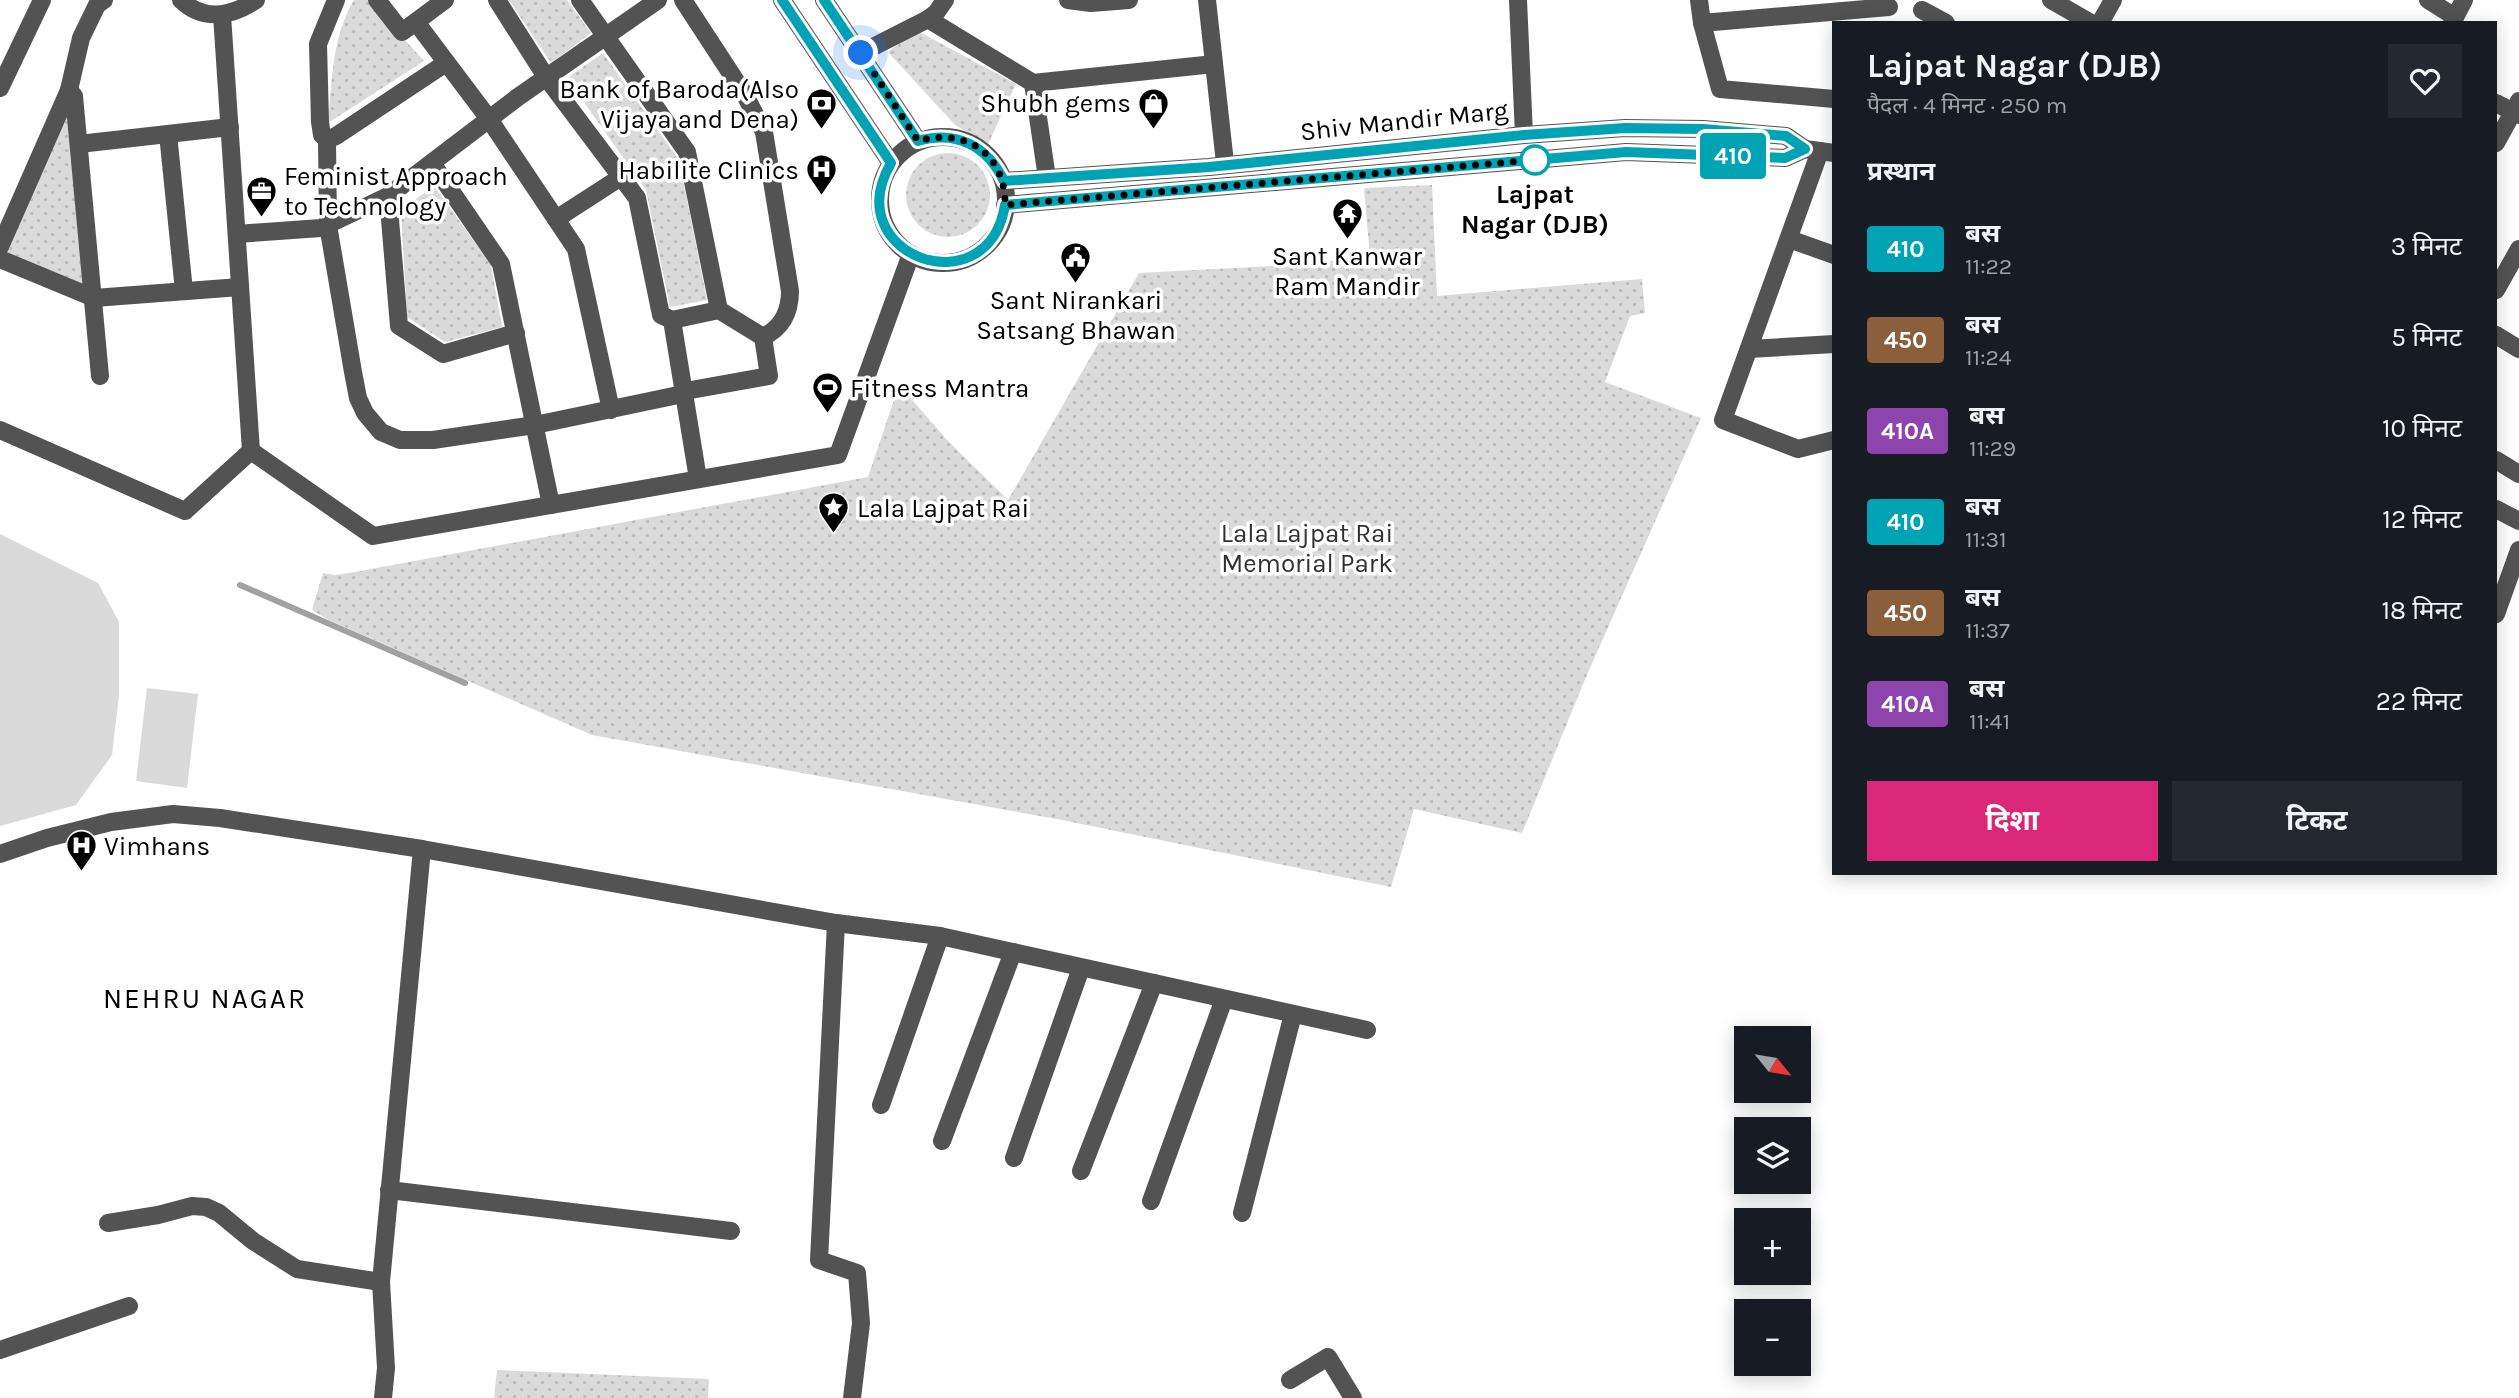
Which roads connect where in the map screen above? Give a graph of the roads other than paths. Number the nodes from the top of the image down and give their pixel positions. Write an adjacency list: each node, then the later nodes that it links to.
1 (42, 0): 36 (street)
2 (104, 0): 42 (street)
3 (181, 0): 26 (street)
4 (256, 0): 26 (street)
5 (336, 0): 50 (street)
6 (377, 0): 32 (street)
7 (445, 0): 32 (street)
8 (497, 0): 39 (street)
9 (580, 0): 34 (street)
10 (658, 0): 34 (street)
11 (683, 0): 81 (street)
12 (782, 0): 56 (street)
13 (824, 0): 35 (street)
14 (945, 0): 27 (street)
15 (1068, 0): 16 (street)
16 (1129, 0)
17 (1206, 0): 38 (street)
18 (1518, 0): 49 (street)
19 (1699, 0): 33 (street)
20 (2050, 0): 30 (street)
21 (2113, 0): 31 (street)
22 (2428, 0): 28 (street)
23 (2464, 0): 28 (street)
24 (1889, 6): 33 (street)
25 (1922, 10): 29 (street)
26 (222, 15): 47 (street)
27 (928, 19): 35 (street); 40 (street)
28 (2453, 20)
29 (1942, 21)
30 (2087, 21)
31 (2101, 21)
32 (416, 22): 37 (street)
33 (1702, 23): 43 (street)
34 (605, 36): 39 (street); 77 (street)
35 (861, 53): 51 (street)
36 (5, 63): 41 (street)
37 (446, 63): 46 (street); 50 (street)
38 (1214, 64): 40 (street); 57 (street)
39 (546, 77): 46 (street); 58 (street)
40 (1033, 83): 59 (street)
41 (0, 88)
42 (69, 90): 53 (street); 65 (street)
43 (1832, 99)
44 (2497, 103): 45 (street)
45 (2517, 109): 52 (street)
46 (489, 119): 55 (street); 63 (street)
47 (230, 127): 48 (street); 66 (street)
48 (168, 134): 53 (street); 75 (street)
49 (1524, 135): 54 (street, Shiv Mandir Marg); 57 (street, Shiv Mandir Marg)
50 (327, 139): 64 (street)
51 (918, 141): 56 (street); 60 (street)
52 (2497, 141)
53 (79, 144): 76 (street)
54 (1820, 151): 62 (street, Shiv Mandir Marg); 67 (street)
55 (432, 163): 61 (street); 79 (street)
56 (891, 163): 70 (street)
57 (1225, 163): 59 (street, Shiv Mandir Marg)
58 (621, 177): 63 (street); 78 (street)
59 (1047, 178): 60 (street, Shiv Mandir Marg)
60 (1004, 181): 62 (street)
61 (387, 196): 64 (street); 79 (street)
62 (1005, 205): 70 (street)
63 (556, 219): 87 (street)
64 (328, 225): 66 (street); 88 (street)
65 (4, 228): 68 (street)
66 (237, 234): 73 (street)
67 (1789, 239): 71 (street); 84 (street)
68 (0, 247)
69 (2518, 251): 74 (street)
70 (911, 254): 94 (street)
71 (1832, 254)
72 (0, 259): 76 (street)
73 (240, 287): 75 (street); 91 (street)
74 (2497, 288)
75 (184, 291): 76 (street)
76 (94, 298): 85 (street)
77 (719, 310): 78 (street); 81 (street)
78 (671, 320): 86 (street)
79 (516, 333): 88 (street)
80 (2497, 336): 83 (street)
81 (762, 337): 86 (street)
82 (1832, 344): 84 (street)
83 (2519, 348)
84 (1749, 349): 90 (street)
85 (100, 376)
86 (683, 394): 87 (street); 94 (street)
87 (611, 410): 88 (street)
88 (535, 425): 95 (street)
89 (0, 430): 91 (street)
90 (1832, 440)
91 (251, 451): 95 (street)
92 (2497, 461): 93 (street)
93 (2519, 474)
94 (698, 480): 95 (street)
95 (551, 505)
96 (2497, 510): 97 (street)
97 (2519, 521)
98 (2519, 550): 99 (street)
99 (2497, 611)
100 (422, 849): 101 (street); 102 (street); 114 (street)
101 (0, 854)
102 (836, 923): 103 (street); 124 (street)
103 (940, 936): 104 (street); 110 (street)
104 (1013, 952): 105 (street); 111 (street)
105 (1081, 968): 106 (street); 112 (street)
106 (1154, 984): 107 (street); 113 (street)
107 (1224, 999): 108 (street); 115 (street)
108 (1293, 1014): 109 (street); 116 (street)
109 (1367, 1030)
110 (881, 1105)
111 (942, 1141)
112 (1014, 1158)
113 (1081, 1171)
114 (389, 1190): 118 (street); 119 (street)
115 (1151, 1201)
116 (1242, 1213)
117 (108, 1223): 119 (street)
118 (731, 1231)
119 (381, 1282): 123 (street)
120 (129, 1306): 121 (street)
121 (0, 1350)
122 (1290, 1380): 125 (street)
123 (383, 1398)
124 (852, 1398)
125 (1353, 1398)

